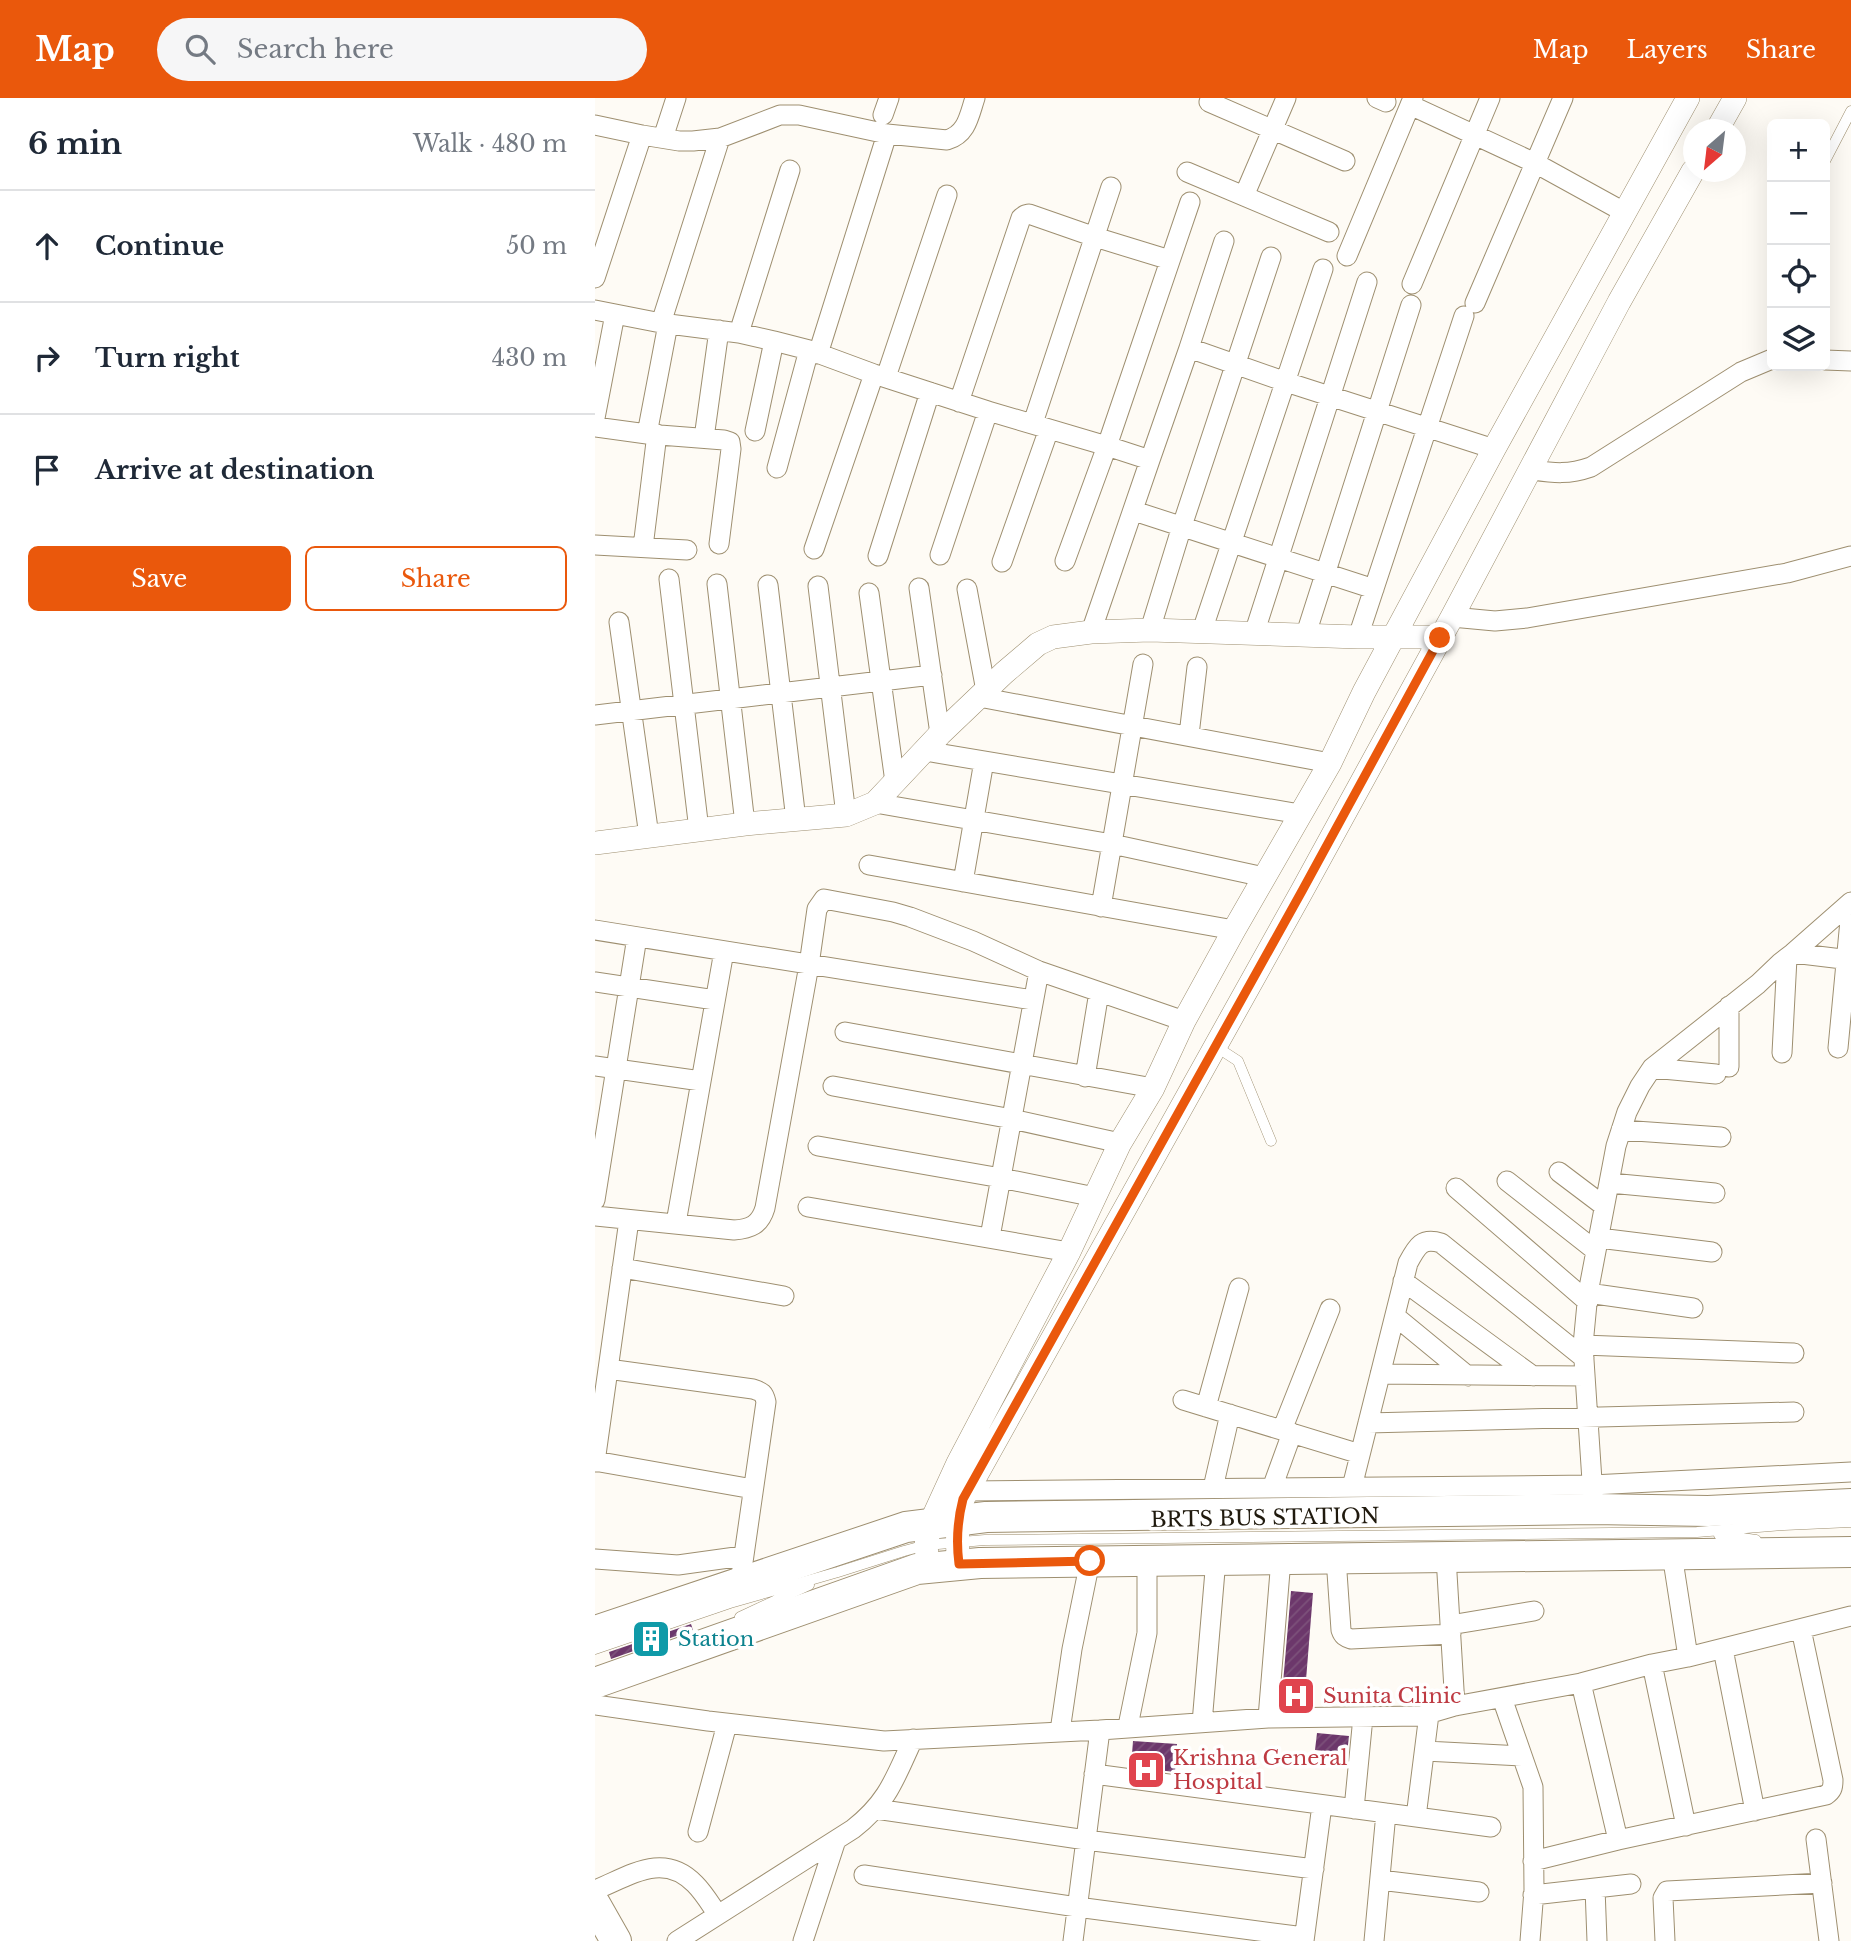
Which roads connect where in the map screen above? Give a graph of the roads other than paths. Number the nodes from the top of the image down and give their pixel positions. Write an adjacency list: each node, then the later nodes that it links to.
1 (676, 98): 17 (street)
2 (975, 98): 11 (street)
3 (1286, 98): 14 (street)
4 (1490, 98): 16 (street)
5 (1563, 98): 21 (street)
6 (1688, 98): 29 (street)
7 (1735, 98): 12 (street)
8 (1209, 102): 14 (street)
9 (1412, 102): 16 (street); 33 (street)
10 (1851, 111): 19 (lane)
11 (886, 116): 18 (street); 48 (street)
12 (1723, 119)
13 (595, 125): 15 (street)
14 (1273, 129): 20 (street); 27 (street)
15 (642, 135): 17 (street); 37 (street)
16 (1474, 135): 21 (street); 39 (street)
17 (663, 138): 18 (street)
18 (720, 138): 43 (street)
19 (1830, 151)
20 (1345, 161)
21 (1535, 163): 29 (street); 62 (street)
22 (790, 170): 45 (street)
23 (1187, 172): 27 (street)
24 (1687, 182): 71 (street)
25 (1111, 187): 31 (street)
26 (947, 195): 53 (street)
27 (1244, 196): 30 (street)
28 (1190, 202): 35 (street)
29 (1624, 212): 68 (street)
30 (1329, 232)
31 (1095, 237): 35 (street); 57 (street); 61 (street)
32 (1224, 241): 47 (street)
33 (1347, 256)
34 (1271, 257): 52 (street)
35 (1170, 260): 67 (street)
36 (1323, 269): 54 (street)
37 (595, 278)
38 (1367, 282): 56 (street)
39 (1412, 284)
40 (1411, 304): 58 (street)
41 (595, 310): 42 (street)
42 (615, 314): 43 (street); 60 (street)
43 (665, 323): 44 (street); 65 (street)
44 (719, 330): 45 (street); 66 (street)
45 (739, 333): 46 (street)
46 (774, 341): 48 (street); 64 (street)
47 (1189, 348): 52 (street); 69 (street)
48 (813, 352): 53 (street); 70 (street)
49 (1830, 360): 51 (street)
50 (1767, 361): 71 (street)
51 (1851, 361)
52 (1237, 364): 54 (street); 73 (street)
53 (880, 375): 55 (street); 78 (street)
54 (1286, 382): 56 (street); 74 (street)
55 (930, 392): 57 (street); 81 (street)
56 (1331, 396): 58 (street); 83 (street)
57 (959, 402): 59 (street)
58 (1377, 410): 62 (street); 86 (street)
59 (988, 411): 61 (street); 80 (street)
60 (595, 418)
61 (1041, 426): 67 (street); 85 (street)
62 (1427, 426): 68 (street); 93 (street)
63 (595, 427): 65 (street)
64 (755, 431)
65 (652, 434): 66 (street); 77 (street)
66 (704, 439): 75 (street)
67 (1107, 446): 69 (street); 84 (street)
68 (1494, 449): 103 (street)
69 (1150, 460): 72 (street)
70 (777, 468)
71 (1531, 470): 95 (street)
72 (1134, 511): 73 (street); 99 (street)
73 (1182, 526): 74 (street); 97 (street)
74 (1231, 542): 83 (street); 98 (street)
75 (719, 544)
76 (595, 545): 77 (street)
77 (643, 547): 79 (street)
78 (814, 549)
79 (687, 550)
80 (940, 555)
81 (878, 556)
82 (1851, 556): 95 (street)
83 (1278, 558): 86 (street); 100 (street)
84 (1065, 561)
85 (1002, 562)
86 (1325, 574): 93 (street); 101 (street)
87 (669, 579): 113 (street)
88 (717, 584): 112 (street)
89 (768, 585): 110 (street)
90 (818, 586): 109 (street)
91 (919, 588): 107 (street)
92 (967, 589): 111 (street)
93 (1374, 589): 102 (street)
94 (869, 593): 108 (street)
95 (1452, 617): 104 (street)
96 (619, 622): 114 (street)
97 (1150, 630): 98 (street); 99 (street)
98 (1202, 631): 100 (street)
99 (1091, 632): 111 (street)
100 (1254, 634): 101 (street)
101 (1306, 634): 102 (street)
102 (1358, 637): 103 (street)
103 (1390, 643): 104 (street); 120 (street)
104 (1435, 646): 155 (street)
105 (1143, 664): 116 (street)
106 (1197, 667): 117 (street)
107 (932, 675): 108 (street); 118 (street)
108 (881, 681): 109 (street); 121 (street)
109 (830, 687): 110 (street); 125 (street)
110 (781, 693): 112 (street); 126 (street)
111 (982, 694): 116 (street); 118 (street)
112 (730, 699): 113 (street); 128 (street)
113 (684, 705): 114 (street); 129 (street)
114 (632, 711): 115 (street); 130 (street)
115 (595, 715)
116 (1133, 725): 117 (street); 122 (street)
117 (1189, 735): 120 (street)
118 (933, 743): 119 (street); 121 (street)
119 (984, 761): 122 (street); 127 (street)
120 (1330, 762): 124 (street)
121 (895, 782): 123 (street)
122 (1122, 785): 124 (street); 132 (street)
123 (874, 803): 125 (street); 127 (street)
124 (1300, 814): 134 (street)
125 (845, 815): 126 (street)
126 (796, 820): 128 (street)
127 (974, 820): 132 (street); 135 (street)
128 (745, 824): 129 (street)
129 (699, 830): 130 (street)
130 (649, 836): 131 (street)
131 (596, 839)
132 (1112, 844): 134 (street); 137 (street)
133 (870, 865): 135 (street)
134 (1264, 877): 140 (street)
135 (963, 883): 137 (street)
136 (1851, 902): 143 (street)
137 (1101, 907): 140 (street)
138 (1851, 910): 144 (street)
139 (595, 930): 141 (street)
140 (1234, 930): 153 (street)
141 (636, 937): 142 (street); 148 (street)
142 (724, 951): 145 (street); 150 (street)
143 (1790, 956): 144 (street); 152 (street); 157 (street)
144 (1849, 960): 156 (street)
145 (809, 965): 146 (street); 151 (street); 184 (street)
146 (1039, 971): 149 (street); 151 (street)
147 (595, 982): 148 (street)
148 (629, 987): 150 (street); 161 (street)
149 (1099, 992): 153 (street); 162 (street)
150 (715, 1000): 163 (street)
151 (1033, 1000): 158 (street)
152 (1729, 1006): 160 (street); 160 (street)
153 (1184, 1021): 165 (street)
154 (845, 1032): 158 (street)
155 (1215, 1046): 169 (lane); 217 (street)
156 (1838, 1048)
157 (1783, 1053)
158 (1022, 1065): 162 (street); 166 (street)
159 (595, 1066): 161 (street)
160 (1652, 1068): 167 (street)
161 (616, 1069): 163 (street); 179 (street)
162 (1085, 1077): 165 (street)
163 (701, 1081): 184 (street)
164 (833, 1086): 166 (street)
165 (1153, 1088): 170 (street)
166 (1011, 1119): 170 (street); 173 (street)
167 (1621, 1130): 168 (street); 175 (street)
168 (1721, 1137)
169 (1271, 1141)
170 (1119, 1143): 178 (street)
171 (818, 1146): 173 (street)
172 (1559, 1172): 180 (street)
173 (1001, 1178): 178 (street); 185 (street)
174 (1507, 1181): 186 (street)
175 (1610, 1183): 177 (street); 180 (street)
176 (1456, 1188): 193 (street)
177 (1715, 1193)
178 (1094, 1197): 187 (street)
179 (595, 1200)
180 (1604, 1206): 186 (street)
181 (808, 1207): 185 (street)
182 (595, 1216): 183 (street)
183 (629, 1220): 184 (street); 189 (street)
184 (675, 1223)
185 (990, 1237): 187 (street)
186 (1597, 1245): 188 (street); 193 (street)
187 (1069, 1252): 222 (street)
188 (1712, 1252)
189 (622, 1268): 192 (street); 199 (street)
190 (1403, 1282): 196 (street); 198 (street); 202 (street)
191 (1239, 1289): 204 (street)
192 (784, 1296)
193 (1588, 1297): 194 (street); 198 (street)
194 (1693, 1308)
195 (1330, 1309): 209 (street)
196 (1395, 1316): 200 (street); 201 (street)
197 (1794, 1353): 198 (street)
198 (1584, 1360): 202 (street); 207 (street)
199 (608, 1369): 211 (street); 216 (street)
200 (1380, 1374): 201 (street); 208 (street)
201 (1468, 1376): 202 (street)
202 (1533, 1376)
203 (1183, 1400): 204 (street)
204 (1206, 1407): 206 (street)
205 (1794, 1412): 207 (street)
206 (1230, 1414): 209 (street); 214 (street)
207 (1588, 1418): 208 (street); 218 (street)
208 (1368, 1423): 210 (street)
209 (1287, 1432): 210 (street); 215 (street)
210 (1360, 1454): 213 (street)
211 (595, 1462): 216 (street)
212 (1851, 1472): 218 (street)
213 (1352, 1487): 215 (street); 218 (street)
214 (1213, 1488): 215 (street); 217 (street)
215 (1272, 1488)
216 (753, 1489): 232 (street)
217 (968, 1491): 222 (street)
218 (1593, 1497): 219 (main road); 222 (main road)
219 (1851, 1504)
220 (1851, 1522): 221 (lane)
221 (1697, 1532): 222 (lane, BRTS BUS STATION); 223 (lane)
222 (943, 1537): 230 (main road); 232 (main road); 233 (lane, BRTS BUS STATION); 244 (main road)
223 (1844, 1547): 224 (main road)
224 (1672, 1554): 225 (main road); 242 (street)
225 (1446, 1557): 226 (main road); 238 (street)
226 (1336, 1558): 229 (main road); 238 (street)
227 (595, 1559): 232 (street)
228 (1216, 1559): 229 (main road); 231 (main road); 252 (street)
229 (1281, 1559): 251 (street)
230 (1090, 1561): 231 (main road); 256 (street)
231 (1147, 1561): 254 (street)
232 (741, 1569): 239 (main road)
233 (838, 1572): 236 (lane); 240 (lane)
234 (1534, 1611): 238 (street)
235 (1851, 1616): 237 (street)
236 (724, 1624)
237 (1801, 1629): 241 (street); 264 (street)
238 (1451, 1630): 248 (street)
239 (595, 1631)
240 (595, 1649)
241 (1723, 1649): 242 (street); 264 (street)
242 (1688, 1657): 243 (street)
243 (1652, 1664): 245 (street); 267 (street)
244 (595, 1683)
245 (1581, 1683): 246 (street); 273 (street)
246 (1502, 1698): 248 (street); 259 (street)
247 (595, 1706): 253 (street)
248 (1455, 1706): 249 (street)
249 (1429, 1714): 250 (street); 258 (street)
250 (1363, 1717): 251 (street); 263 (street)
251 (1268, 1718): 252 (street)
252 (1202, 1723): 254 (street)
253 (727, 1724): 257 (street); 269 (street)
254 (1128, 1726): 255 (street)
255 (1100, 1730): 256 (street); 260 (street)
256 (1060, 1731): 257 (street)
257 (913, 1739): 262 (street)
258 (1425, 1751): 259 (street); 266 (street)
259 (1522, 1756): 274 (street)
260 (1094, 1774): 261 (street); 272 (street)
261 (1322, 1805): 263 (street); 275 (street)
262 (876, 1809): 271 (street); 272 (street)
263 (1354, 1809): 265 (street)
264 (1755, 1811): 267 (street)
265 (1386, 1813): 266 (street); 277 (street)
266 (1416, 1817): 268 (street)
267 (1686, 1826): 273 (street)
268 (1492, 1827)
269 (698, 1832)
270 (1816, 1839): 278 (street)
271 (836, 1840): 286 (street); 290 (street)
272 (1086, 1840): 275 (street); 285 (street)
273 (1618, 1840): 274 (street)
274 (1533, 1861): 283 (street)
275 (1314, 1869): 287 (street)
276 (864, 1875): 285 (street)
277 (1380, 1880): 282 (street); 292 (street)
278 (1822, 1883): 295 (street); 296 (street)
279 (1631, 1884): 280 (street)
280 (1595, 1888): 283 (street); 294 (street)
281 (595, 1890): 286 (street)
282 (1479, 1892)
283 (1533, 1895): 293 (street)
284 (595, 1904): 288 (main road)
285 (1077, 1907): 287 (street); 291 (street)
286 (718, 1915): 289 (street)
287 (1304, 1939)
288 (616, 1941)
289 (677, 1941)
290 (803, 1941)
291 (1073, 1941)
292 (1374, 1941)
293 (1531, 1941)
294 (1597, 1941)
295 (1664, 1941)
296 (1829, 1941)

